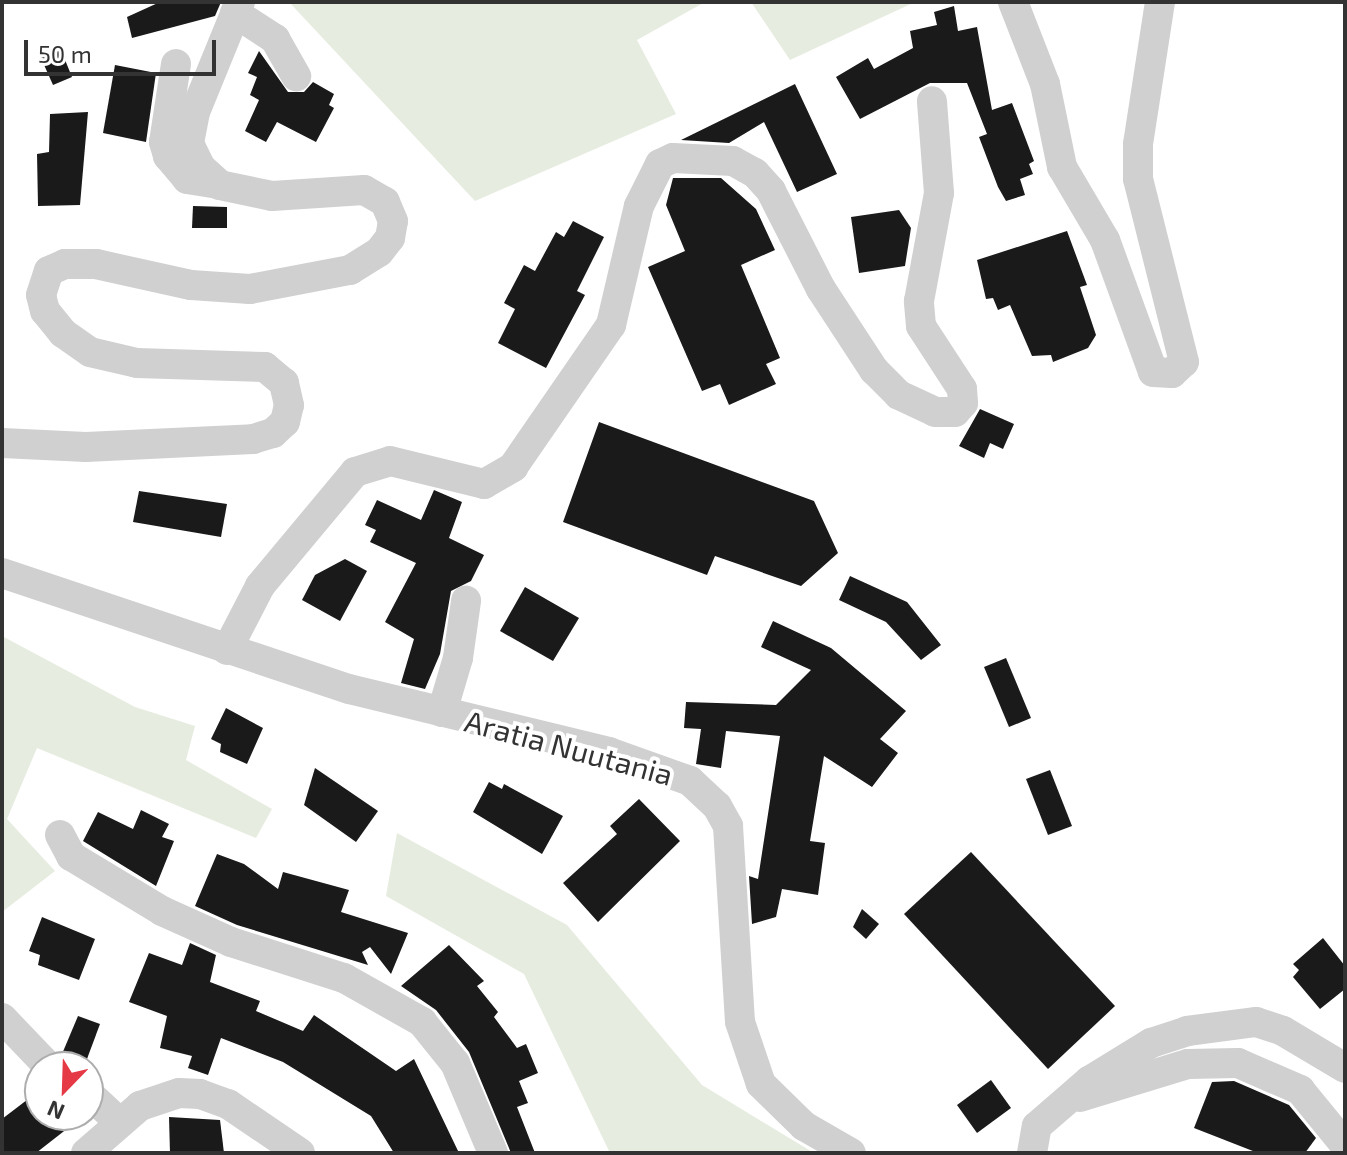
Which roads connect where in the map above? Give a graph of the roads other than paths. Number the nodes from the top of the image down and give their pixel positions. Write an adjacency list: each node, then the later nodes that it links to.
1 (1013, 2): 2 (street)
2 (1160, 2)
3 (238, 8): 5 (street); 7 (street)
4 (176, 64): 7 (street)
5 (296, 76)
6 (932, 101): 11 (street)
7 (220, 185): 8 (street)
8 (2, 443)
9 (2, 573): 11 (street, Aratia Nuutania)
10 (466, 601): 12 (street, Aratia Nuutania)
11 (227, 650): 12 (street, Aratia Nuutania)
12 (442, 712): 24 (street, Aratia Nuutania)
13 (60, 835): 23 (street)
14 (2, 1018): 15 (street)
15 (34, 1051)
16 (1345, 1068): 17 (street)
17 (1070, 1100): 20 (street); 25 (street)
18 (104, 1108): 19 (street)
19 (118, 1121): 21 (street); 22 (street)
20 (1345, 1145)
21 (86, 1153)
22 (300, 1153)
23 (493, 1153)
24 (851, 1153)
25 (1032, 1153)

